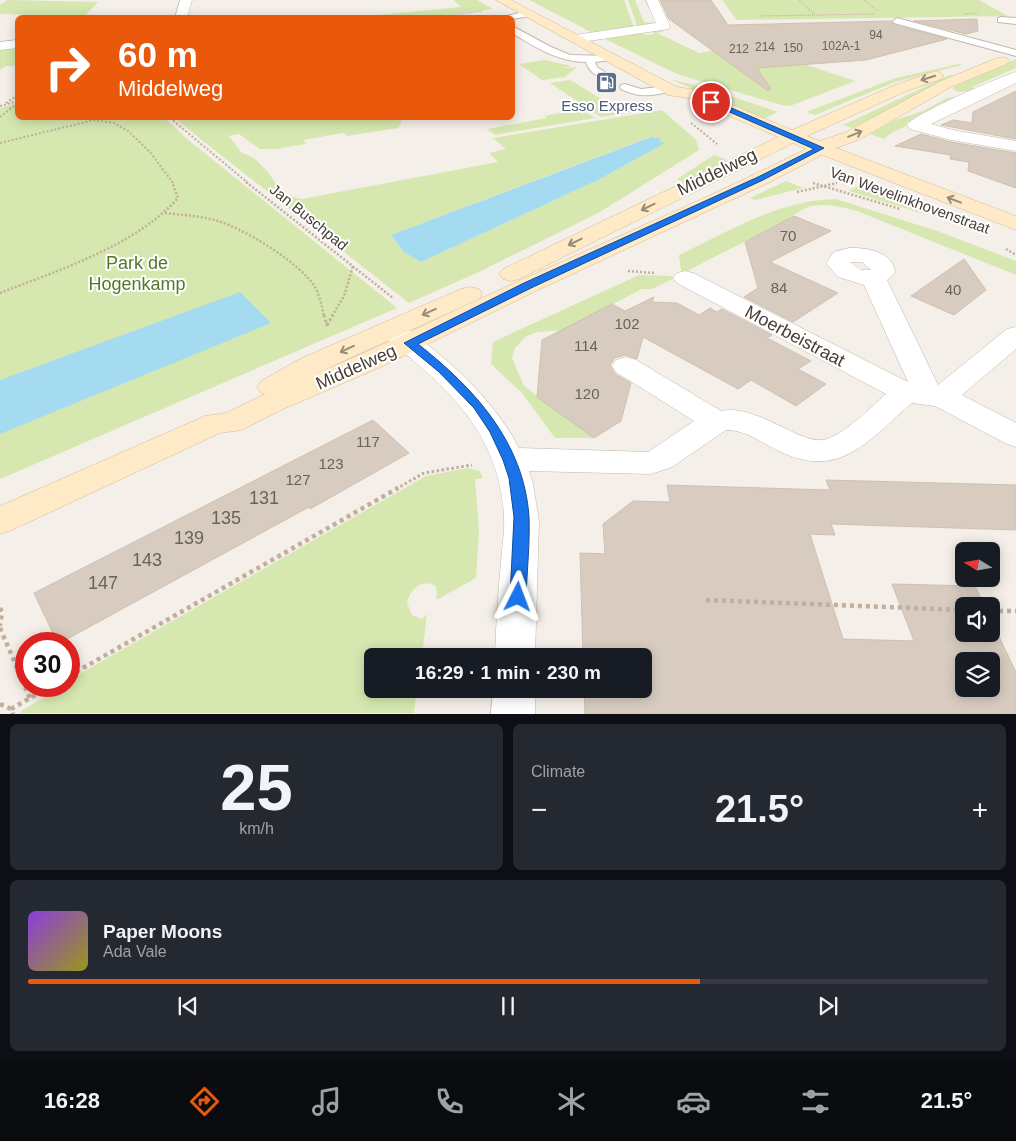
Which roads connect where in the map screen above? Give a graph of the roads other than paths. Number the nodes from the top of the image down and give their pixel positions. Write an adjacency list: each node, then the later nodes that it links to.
1 (186, 0): 5 (street)
2 (502, 0): 4 (main road, Van Wevelinkhovenstraat)
3 (652, 0): 11 (street)
4 (521, 10): 6 (lane); 11 (main road, Van Wevelinkhovenstraat)
5 (182, 15)
6 (510, 15)
7 (1001, 20): 9 (lane)
8 (897, 21): 14 (lane)
9 (1016, 21)
10 (515, 31): 17 (lane)
11 (575, 40): 15 (main road, Van Wevelinkhovenstraat)
12 (15, 44): 13 (street)
13 (0, 46)
14 (1015, 53): 16 (main road)
15 (609, 58): 17 (lane); 21 (main road, Van Wevelinkhovenstraat)
16 (999, 58): 22 (main road, Middelweg); 25 (main road, Middelweg, one-way to 25)
17 (590, 61): 18 (lane)
18 (606, 76)
19 (1016, 76): 23 (street)
20 (625, 87): 21 (lane)
21 (671, 91): 24 (main road, Van Wevelinkhovenstraat); 25 (main road, Van Wevelinkhovenstraat)
22 (930, 94): 23 (street); 28 (main road, Middelweg, one-way to 22)
23 (974, 95): 27 (street)
24 (729, 127)
25 (791, 136): 28 (main road, Van Wevelinkhovenstraat); 29 (main road, Middelweg)
26 (751, 138): 29 (main road, Van Wevelinkhovenstraat)
27 (1016, 146)
28 (820, 148): 29 (main road, Middelweg); 30 (main road, Van Wevelinkhovenstraat, one-way to 28)
29 (783, 159): 31 (main road, Van Wevelinkhovenstraat); 34 (main road, Middelweg)
30 (1016, 224)
31 (1016, 238)
32 (873, 277): 37 (street)
33 (685, 278): 37 (street, Moerbeistraat)
34 (407, 329): 40 (street); 41 (main road, Middelweg)
35 (1016, 336): 37 (street)
36 (626, 366): 38 (street)
37 (925, 395): 38 (street); 39 (street, Moerbeistraat)
38 (716, 422): 40 (street)
39 (1016, 436)
40 (510, 460): 42 (street)
41 (0, 521)
42 (515, 648)
43 (514, 698): 44 (street)
44 (513, 714)

